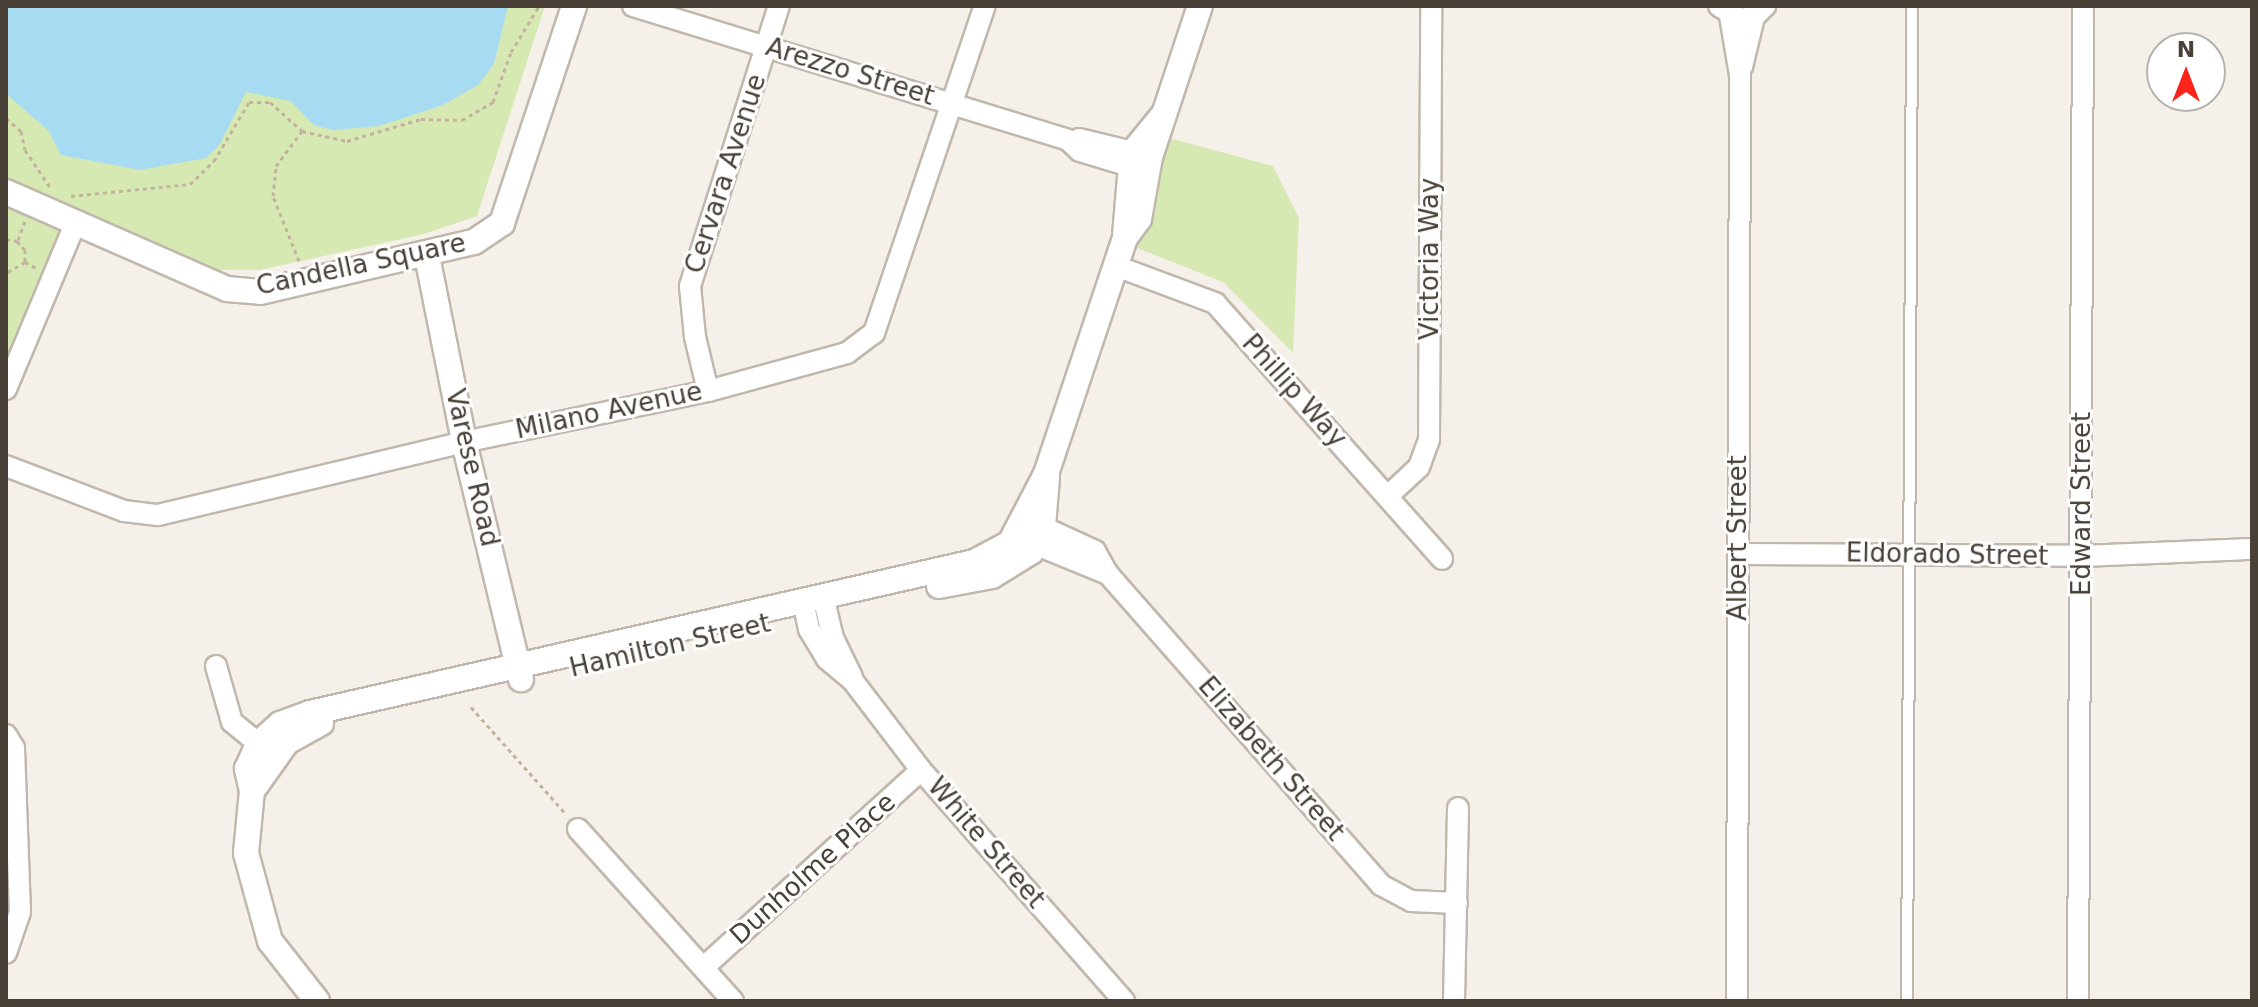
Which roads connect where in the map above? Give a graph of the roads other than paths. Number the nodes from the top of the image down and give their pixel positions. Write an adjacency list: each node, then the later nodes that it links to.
1 (574, 6): 17 (street, Candella Square)
2 (633, 6): 11 (street, Arezzo Street)
3 (779, 6): 11 (street, Cervara Avenue)
4 (985, 6): 13 (street, Milano Avenue)
5 (1200, 6): 14 (street)
6 (1431, 6): 23 (street, Victoria Way)
7 (1912, 6): 27 (lane)
8 (2083, 6): 28 (street, Edward Street)
9 (1723, 9): 10 (street); 12 (street, Albert Street)
10 (1760, 11): 12 (street, Albert Street)
11 (766, 46): 13 (street, Arezzo Street); 20 (street, Cervara Avenue)
12 (1740, 75): 26 (street, Albert Street)
13 (953, 103): 14 (street, Arezzo Street); 20 (street, Milano Avenue)
14 (1139, 162): 18 (street)
15 (6, 192): 16 (street, Candella Square)
16 (75, 224): 17 (street, Candella Square); 19 (street)
17 (427, 256): 21 (street, Varese Road)
18 (1116, 266): 23 (street, Phillip Way); 24 (street)
19 (6, 389)
20 (708, 391): 21 (street, Milano Avenue)
21 (464, 442): 22 (street, Milano Avenue); 32 (street, Varese Road)
22 (6, 466)
23 (1388, 496): 29 (street, Phillip Way)
24 (1032, 529): 30 (street, Hamilton Street); 38 (street, Elizabeth Street)
25 (2252, 549): 28 (street, Eldorado Street)
26 (1738, 554): 27 (street, Eldorado Street); 45 (street, Albert Street)
27 (1909, 554): 28 (street, Eldorado Street); 46 (lane)
28 (2082, 556): 47 (street, Edward Street)
29 (1442, 559)
30 (815, 606): 32 (street, Hamilton Street); 35 (street, White Street)
31 (216, 666): 34 (street)
32 (519, 672): 34 (street, Hamilton Street)
33 (6, 735): 39 (street)
34 (266, 750): 41 (street, Hamilton Street)
35 (921, 770): 40 (street, Dunholme Place); 43 (street, White Street)
36 (1458, 808): 38 (street)
37 (578, 829): 40 (street)
38 (1457, 903): 44 (street)
39 (6, 953)
40 (704, 967): 42 (street)
41 (317, 1001)
42 (733, 1001)
43 (1124, 1001)
44 (1454, 1001)
45 (1737, 1001)
46 (1907, 1001)
47 (2078, 1001)

